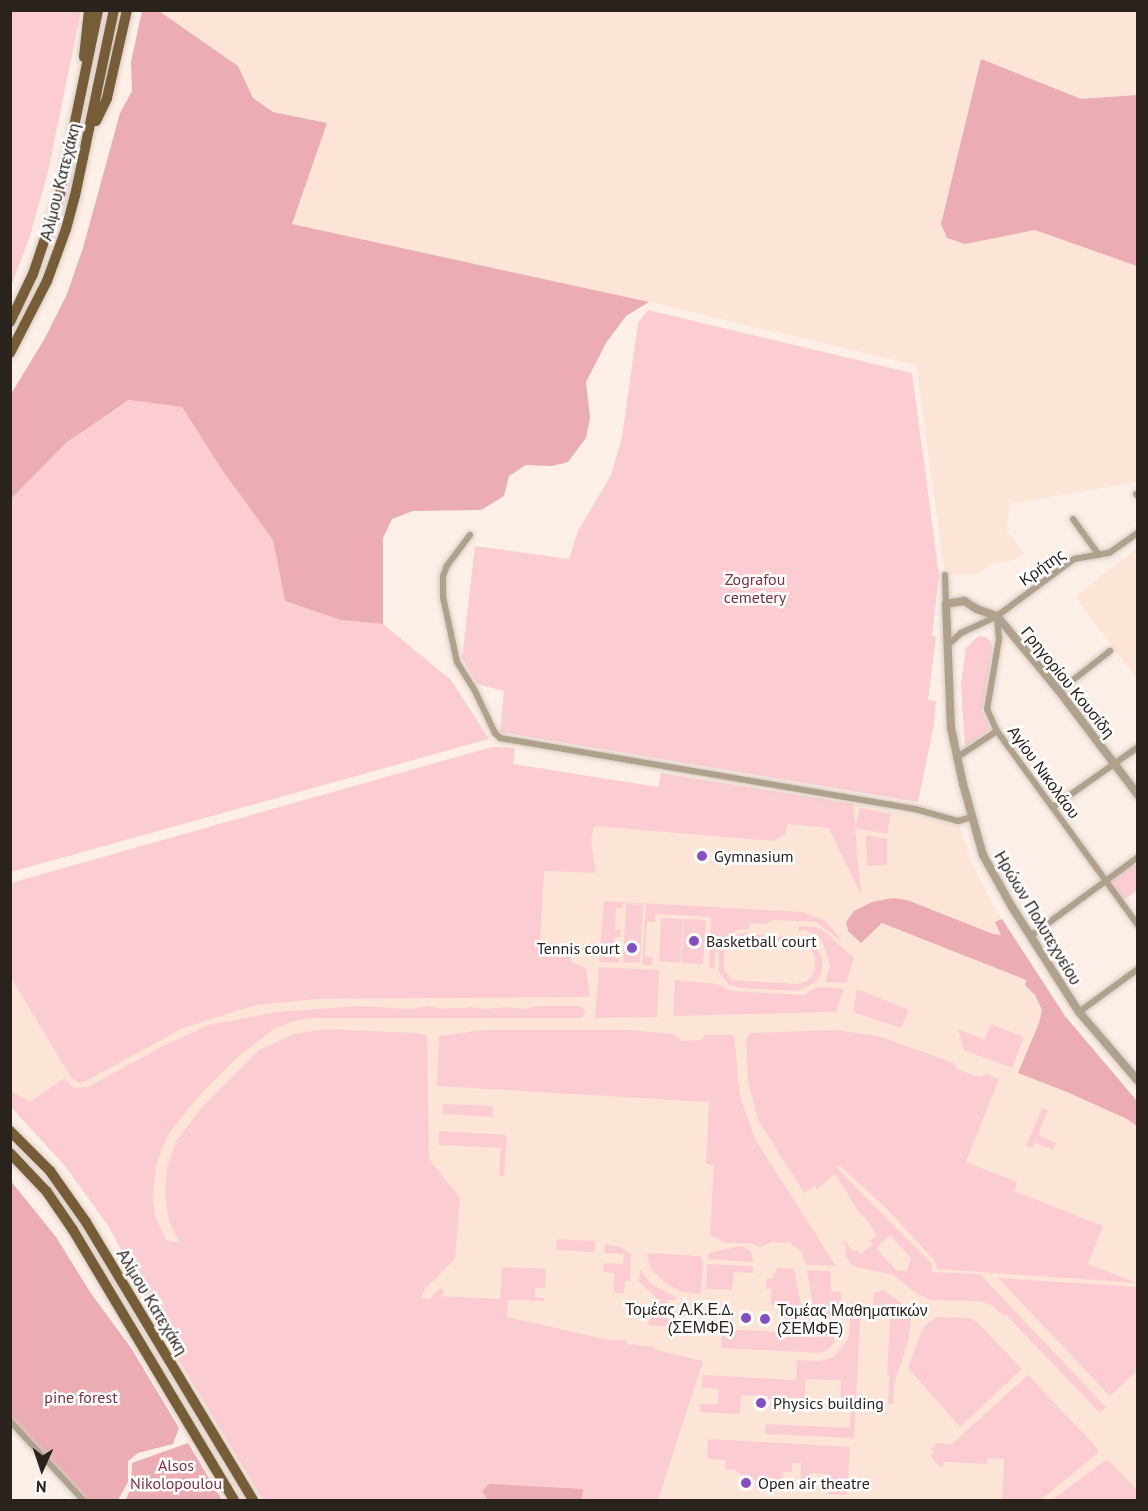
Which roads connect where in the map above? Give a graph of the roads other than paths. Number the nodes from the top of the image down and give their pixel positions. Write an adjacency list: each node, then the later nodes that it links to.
1 (88, 10): 5 (main road)
2 (98, 10): 5 (main road, Αλίμου Κατεχάκη)
3 (114, 10): 6 (main road, Αλίμου Κατεχάκη)
4 (127, 10): 6 (main road)
5 (82, 88): 7 (main road, Αλίμου Κατεχάκη)
6 (88, 137): 8 (main road, Αλίμου Κατεχάκη)
7 (10, 322)
8 (10, 353)
9 (1073, 519): 12 (street)
10 (1137, 533): 12 (street, Κρήτης)
11 (470, 535): 25 (street)
12 (1099, 555): 15 (street, Κρήτης)
13 (945, 575): 14 (street)
14 (946, 604): 15 (street, Γρηγορίου Κουσίδη); 16 (street, Ηρώων Πολυτεχνείου)
15 (997, 616): 16 (street); 18 (street, Γρηγορίου Κουσίδη); 19 (street, Αγίου Νικολάου)
16 (947, 646): 21 (street, Ηρώων Πολυτεχνείου)
17 (1110, 651): 18 (street)
18 (1059, 691): 22 (street, Γρηγορίου Κουσίδη)
19 (997, 731): 21 (street); 24 (street, Αγίου Νικολάου)
20 (1137, 747): 22 (street)
21 (957, 758): 25 (street, Ηρώων Πολυτεχνείου)
22 (1115, 763): 23 (street, Γρηγορίου Κουσίδη); 24 (street)
23 (1137, 795)
24 (1053, 807): 27 (street, Αγίου Νικολάου)
25 (972, 817): 29 (street, Ηρώων Πολυτεχνείου)
26 (1137, 857): 27 (street)
27 (1106, 881): 28 (street, Αγίου Νικολάου); 29 (street)
28 (1137, 925)
29 (1032, 935): 31 (street, Ηρώων Πολυτεχνείου)
30 (1137, 969): 31 (street)
31 (1079, 1012): 32 (street, Ηρώων Πολυτεχνείου)
32 (1137, 1082)
33 (10, 1131): 38 (main road, Αλίμου Κατεχάκη)
34 (10, 1153): 37 (main road, Αλίμου Κατεχάκη)
35 (10, 1421): 36 (street)
36 (83, 1500)
37 (234, 1500)
38 (253, 1500)

